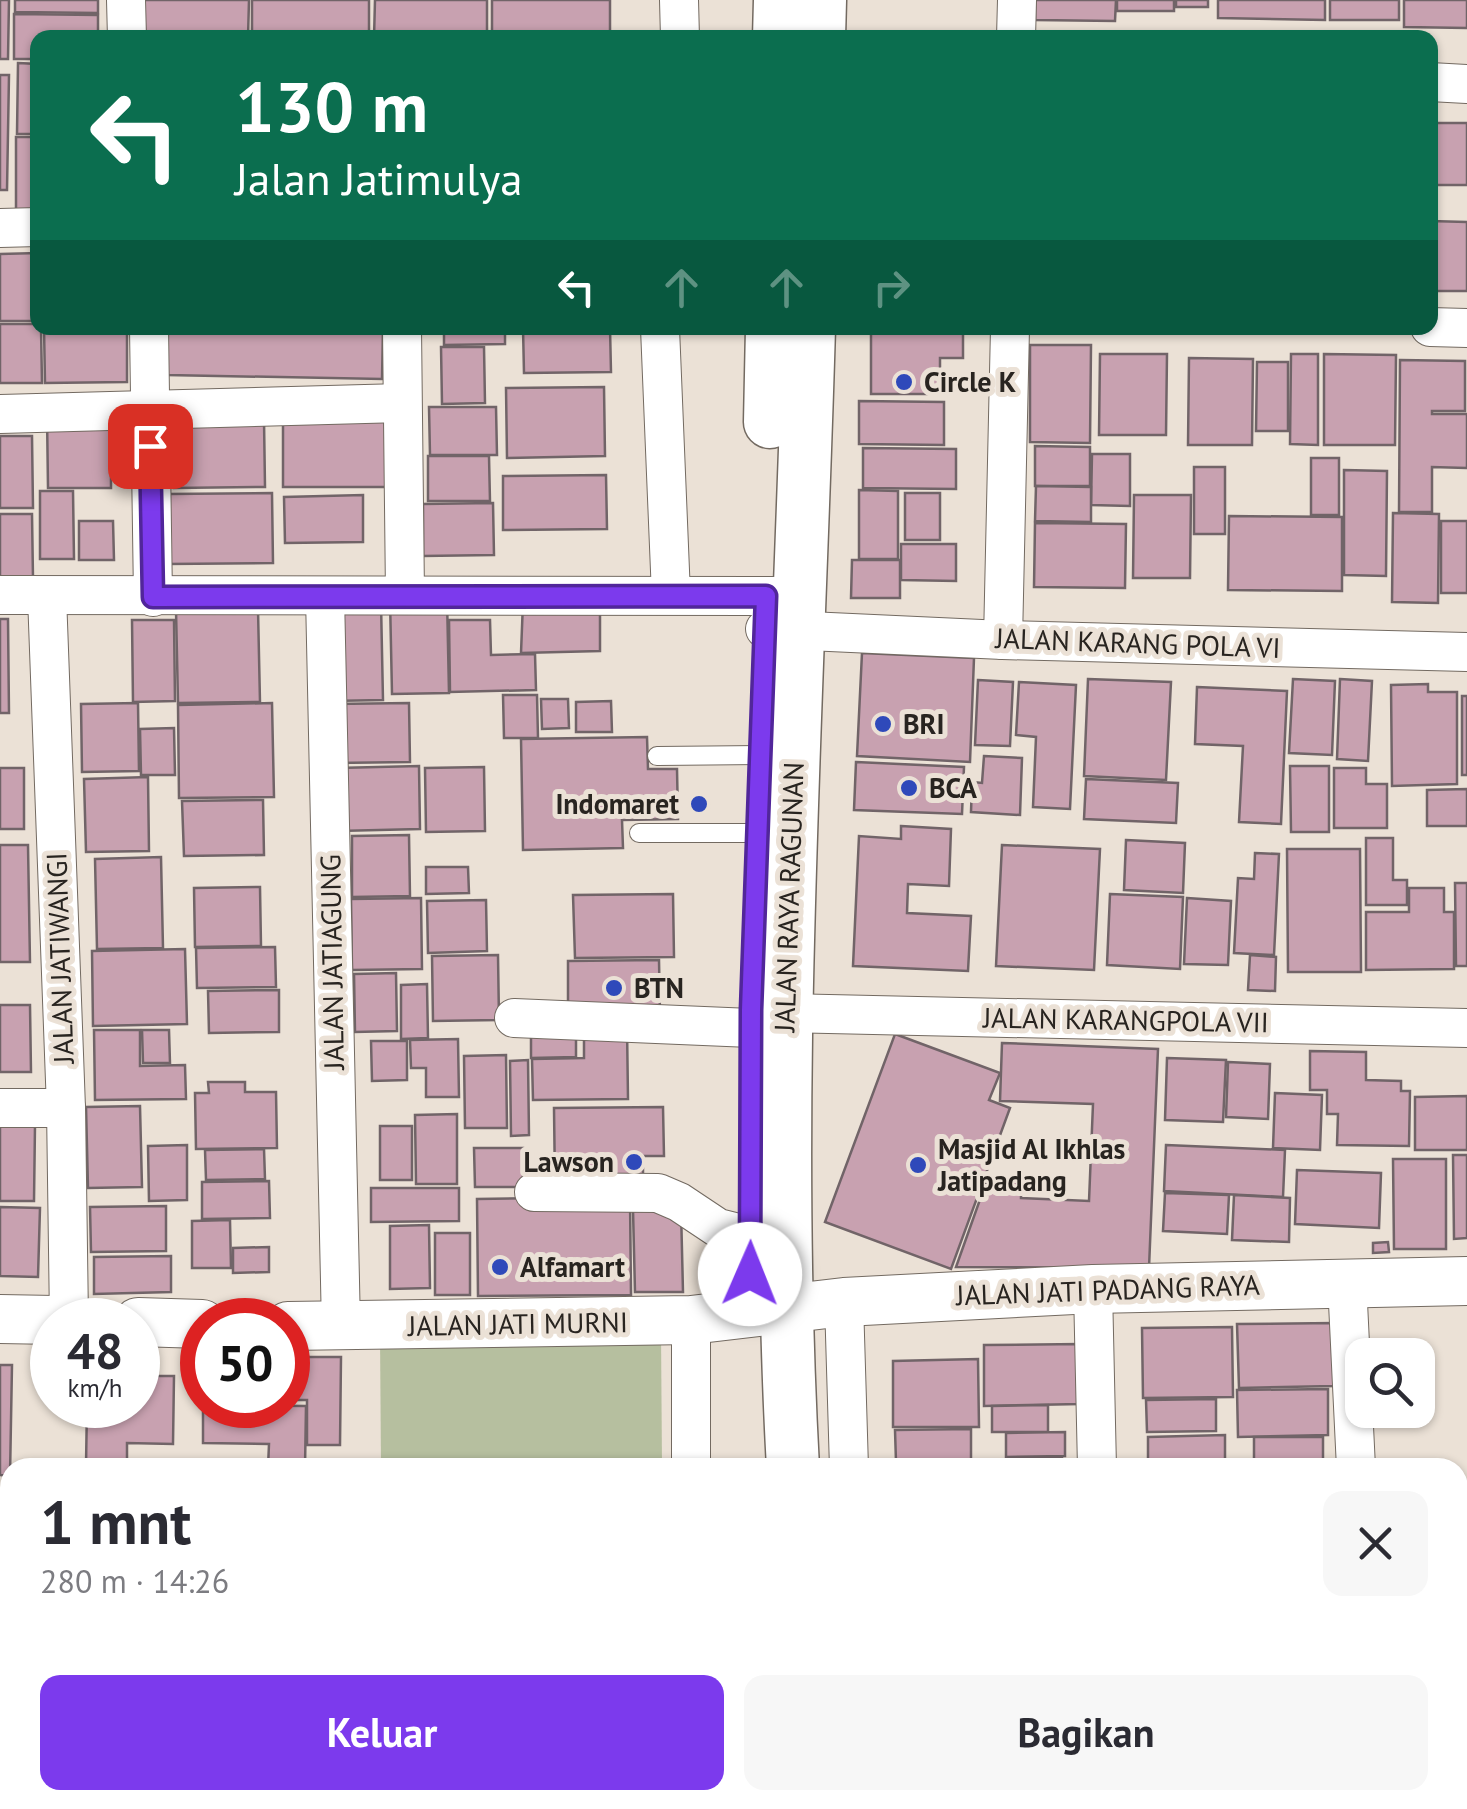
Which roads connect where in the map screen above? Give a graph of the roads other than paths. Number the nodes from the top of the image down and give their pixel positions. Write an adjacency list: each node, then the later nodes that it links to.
1 (126, 0): 6 (street)
2 (679, 0): 7 (street)
3 (780, 0): 8 (main road)
4 (820, 0): 9 (main road)
5 (1017, 0): 10 (street)
6 (127, 30)
7 (680, 30)
8 (779, 30)
9 (819, 30)
10 (1016, 30)
11 (1438, 82): 12 (street)
12 (1467, 84)
13 (30, 227): 14 (street)
14 (0, 228)
15 (1438, 327): 16 (street)
16 (1467, 328)
17 (150, 335): 24 (street)
18 (402, 335): 23 (street)
19 (660, 335): 28 (street)
20 (772, 335): 32 (main road, JALAN RAYA RAGUNAN)
21 (808, 335): 32 (main road, JALAN RAYA RAGUNAN)
22 (1010, 335): 33 (street)
23 (402, 403): 24 (street); 27 (street)
24 (149, 408): 25 (street); 31 (street)
25 (0, 414)
26 (0, 595): 29 (street, JALAN KARANG POLA VI)
27 (405, 595): 28 (street, JALAN KARANG POLA VI); 30 (street, JALAN KARANG POLA VI)
28 (671, 595): 32 (street, JALAN KARANG POLA VI)
29 (46, 596): 31 (street, JALAN KARANG POLA VI); 43 (street, JALAN JATIWANGI)
30 (326, 596): 31 (street, JALAN KARANG POLA VI); 56 (street, JALAN JATIAGUNG)
31 (153, 597)
32 (788, 617): 33 (street, JALAN KARANG POLA VI); 35 (main road, JALAN RAYA RAGUNAN); 40 (main road, JALAN RAYA RAGUNAN)
33 (1003, 640): 34 (street, JALAN KARANG POLA VI)
34 (1467, 652)
35 (761, 755): 36 (lane); 38 (main road, JALAN RAYA RAGUNAN)
36 (657, 756)
37 (639, 833): 38 (lane)
38 (758, 833): 40 (main road, JALAN RAYA RAGUNAN)
39 (514, 1018): 40 (street, JALAN KARANGPOLA VII)
40 (767, 1021): 41 (street, JALAN KARANGPOLA VII); 45 (main road, JALAN RAYA RAGUNAN); 51 (main road, JALAN RAYA RAGUNAN)
41 (1467, 1028)
42 (0, 1108): 43 (street)
43 (66, 1108): 49 (street, JALAN JATIWANGI)
44 (534, 1192): 45 (street)
45 (750, 1236): 51 (main road, JALAN RAYA RAGUNAN)
46 (1467, 1281): 47 (street, JALAN JATI PADANG RAYA)
47 (1347, 1282): 48 (street, JALAN JATI PADANG RAYA); 62 (street)
48 (1093, 1289): 50 (street, JALAN JATI PADANG RAYA); 61 (street)
49 (69, 1298)
50 (844, 1302): 51 (street, JALAN JATI PADANG RAYA); 60 (street)
51 (767, 1310): 54 (street, JALAN JATI MURNI); 58 (main road, JALAN RAYA RAGUNAN); 59 (main road, JALAN RAYA RAGUNAN)
52 (0, 1318): 53 (street)
53 (30, 1319)
54 (691, 1320): 56 (street, JALAN JATI MURNI); 57 (street)
55 (310, 1327): 56 (street, JALAN JATI MURNI)
56 (340, 1328)
57 (692, 1458)
58 (759, 1458)
59 (791, 1458)
60 (849, 1458)
61 (1097, 1458)
62 (1356, 1458)

